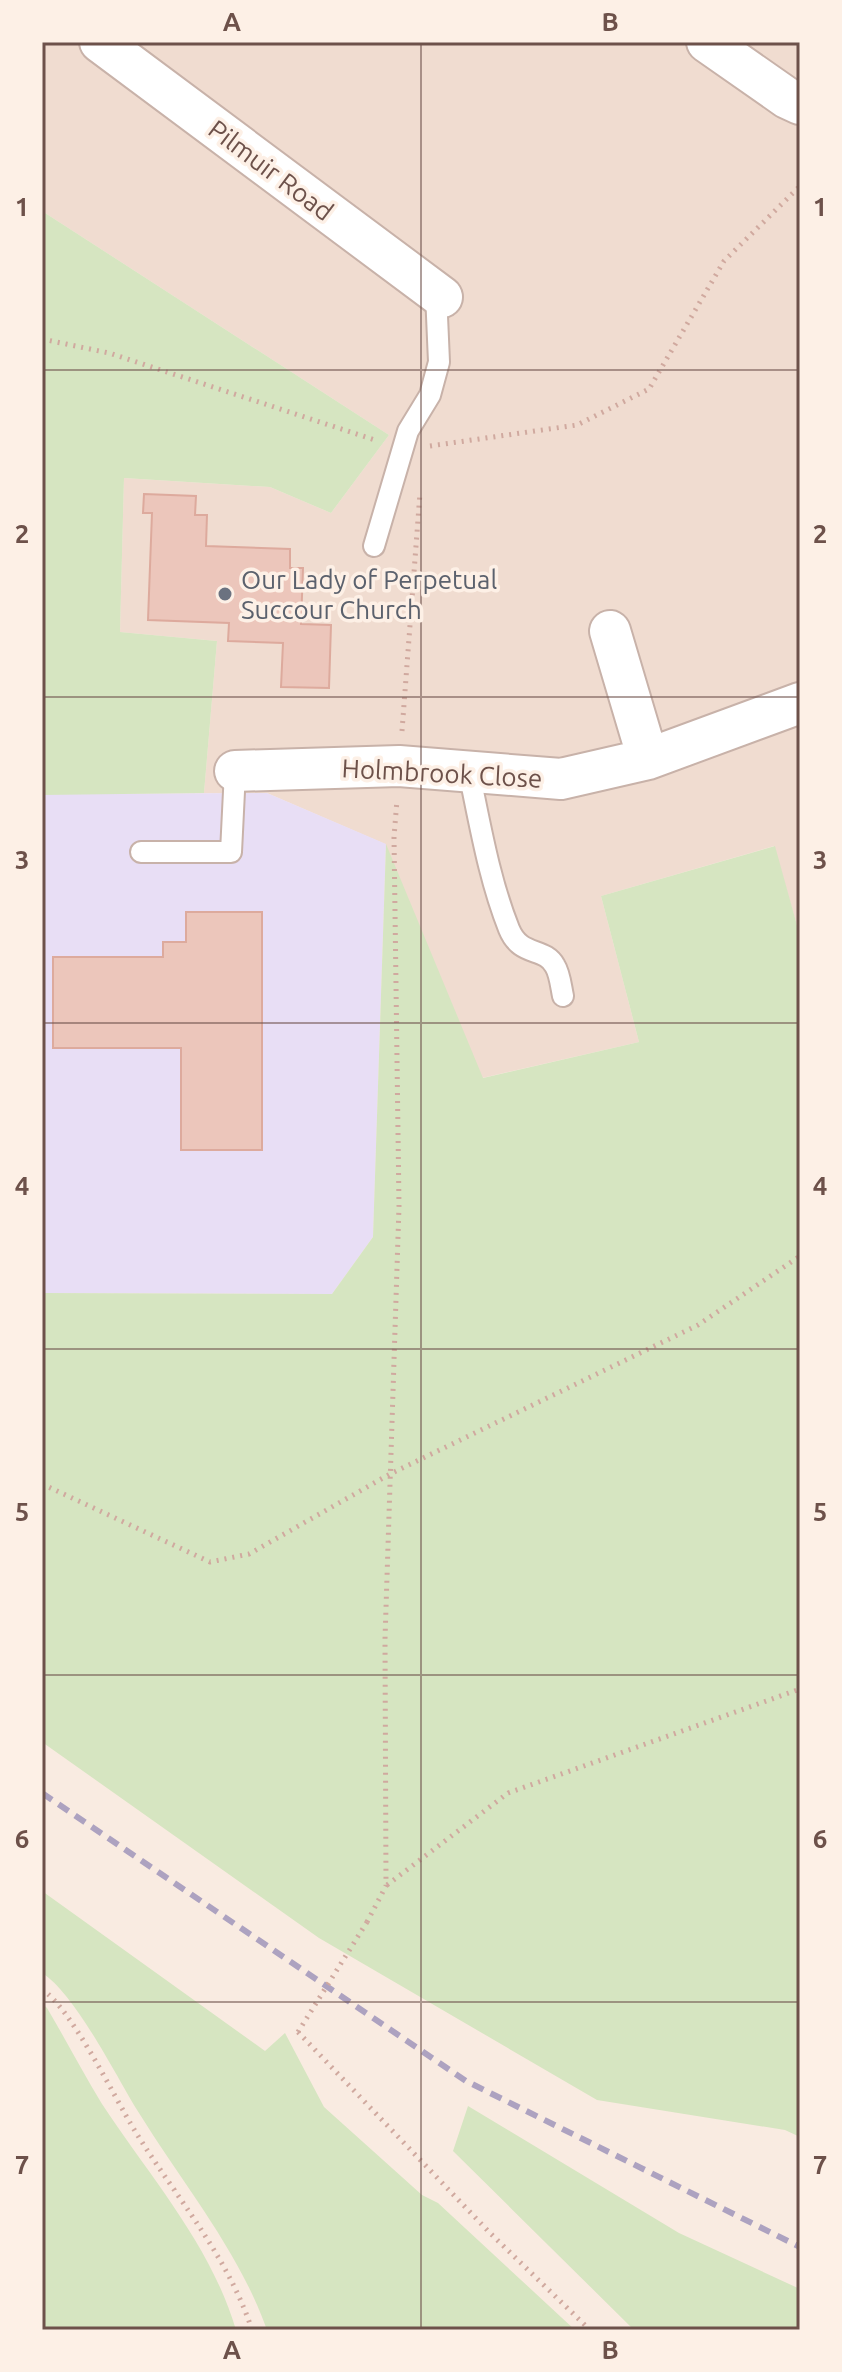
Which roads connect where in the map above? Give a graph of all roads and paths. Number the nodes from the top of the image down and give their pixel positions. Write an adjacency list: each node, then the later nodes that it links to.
1 (100, 42): 4 (street, Pilmuir Road)
2 (707, 42): 3 (street)
3 (800, 104)
4 (439, 295): 5 (lane)
5 (408, 431): 6 (lane); 10 (path)
6 (374, 546)
7 (610, 631): 9 (street)
8 (800, 703): 9 (street, Holmbrook Close)
9 (648, 759): 12 (street, Holmbrook Close)
10 (399, 766): 11 (street, Holmbrook Close); 12 (street, Holmbrook Close); 16 (path)
11 (235, 771): 13 (lane)
12 (469, 772): 14 (lane)
13 (141, 852)
14 (563, 996)
15 (800, 1256): 16 (path)
16 (390, 1474): 17 (path); 19 (path)
17 (42, 1484)
18 (800, 1689): 19 (path)
19 (386, 1886): 22 (path, bridge)
20 (42, 1989): 21 (path)
21 (252, 2330)
22 (590, 2330)

